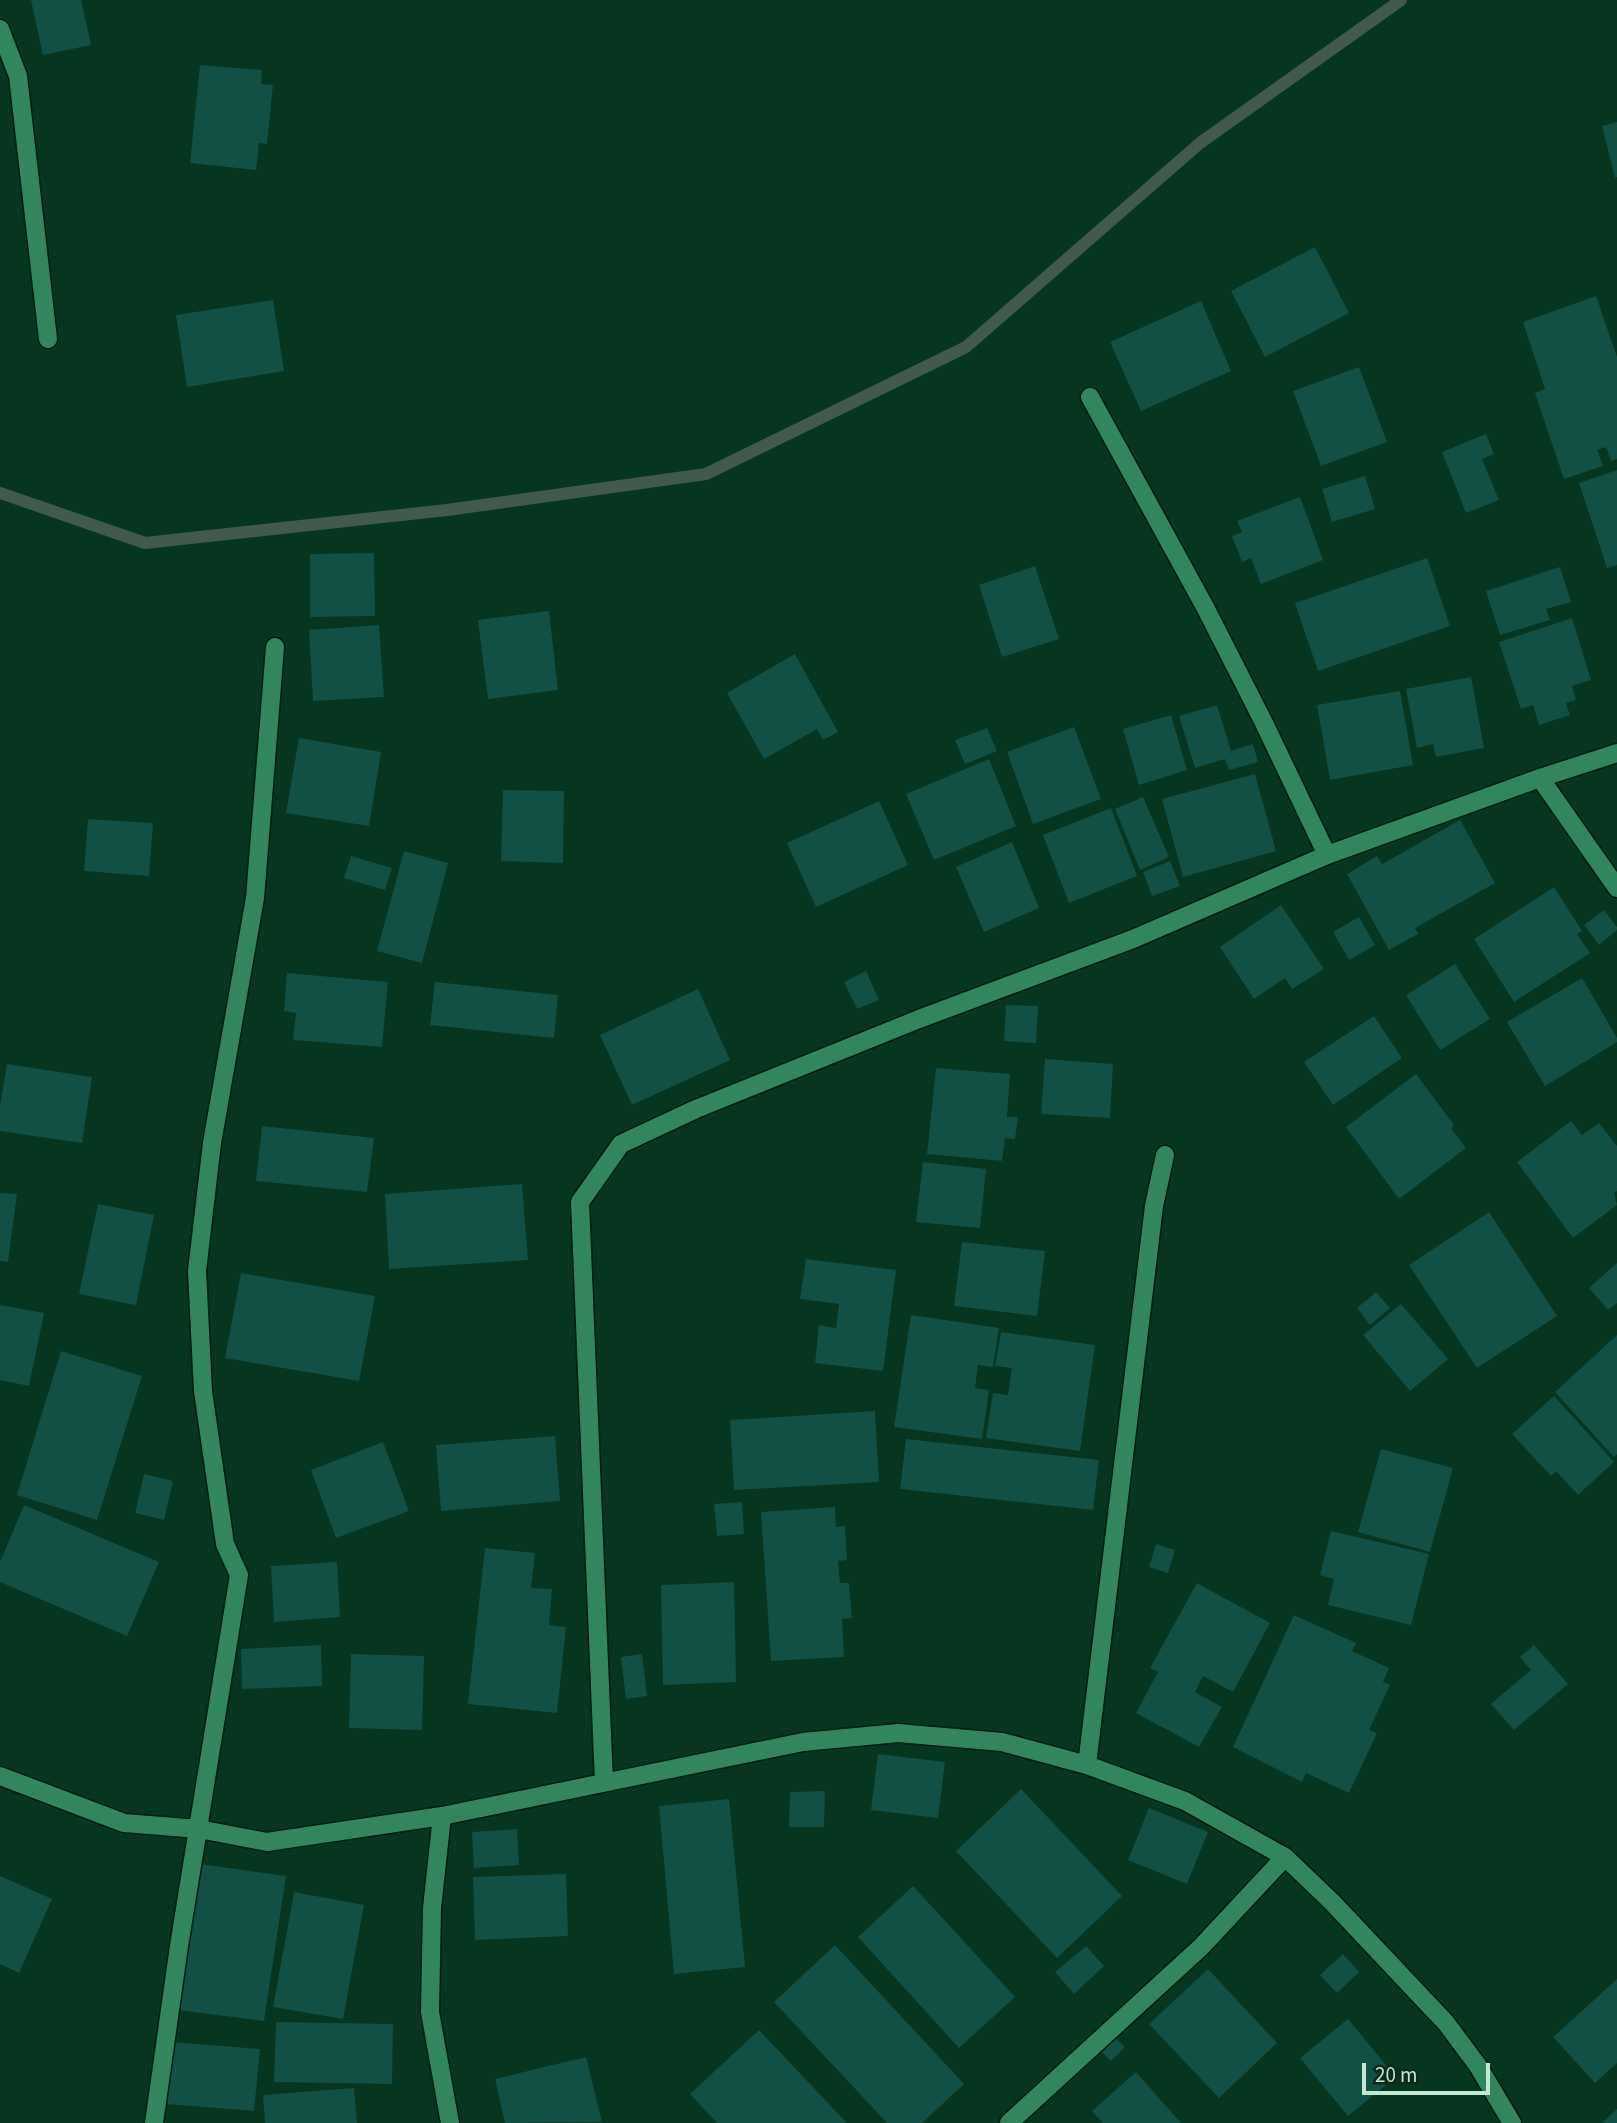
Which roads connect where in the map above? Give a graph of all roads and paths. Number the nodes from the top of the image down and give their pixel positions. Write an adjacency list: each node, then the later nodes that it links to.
1 (0, 29): 2 (street)
2 (48, 339)
3 (1090, 397): 7 (street)
4 (275, 647): 14 (street)
5 (1617, 752): 6 (street)
6 (1540, 778): 7 (street); 8 (street)
7 (1327, 855): 12 (street)
8 (1617, 888)
9 (1165, 1155): 10 (street)
10 (1087, 1765): 12 (street); 15 (street)
11 (0, 1776): 14 (street)
12 (604, 1783): 13 (street)
13 (442, 1815): 14 (street); 17 (street)
14 (199, 1829): 16 (street)
15 (1285, 1857): 18 (street); 19 (street)
16 (154, 2123)
17 (450, 2123)
18 (1009, 2123)
19 (1512, 2123)

